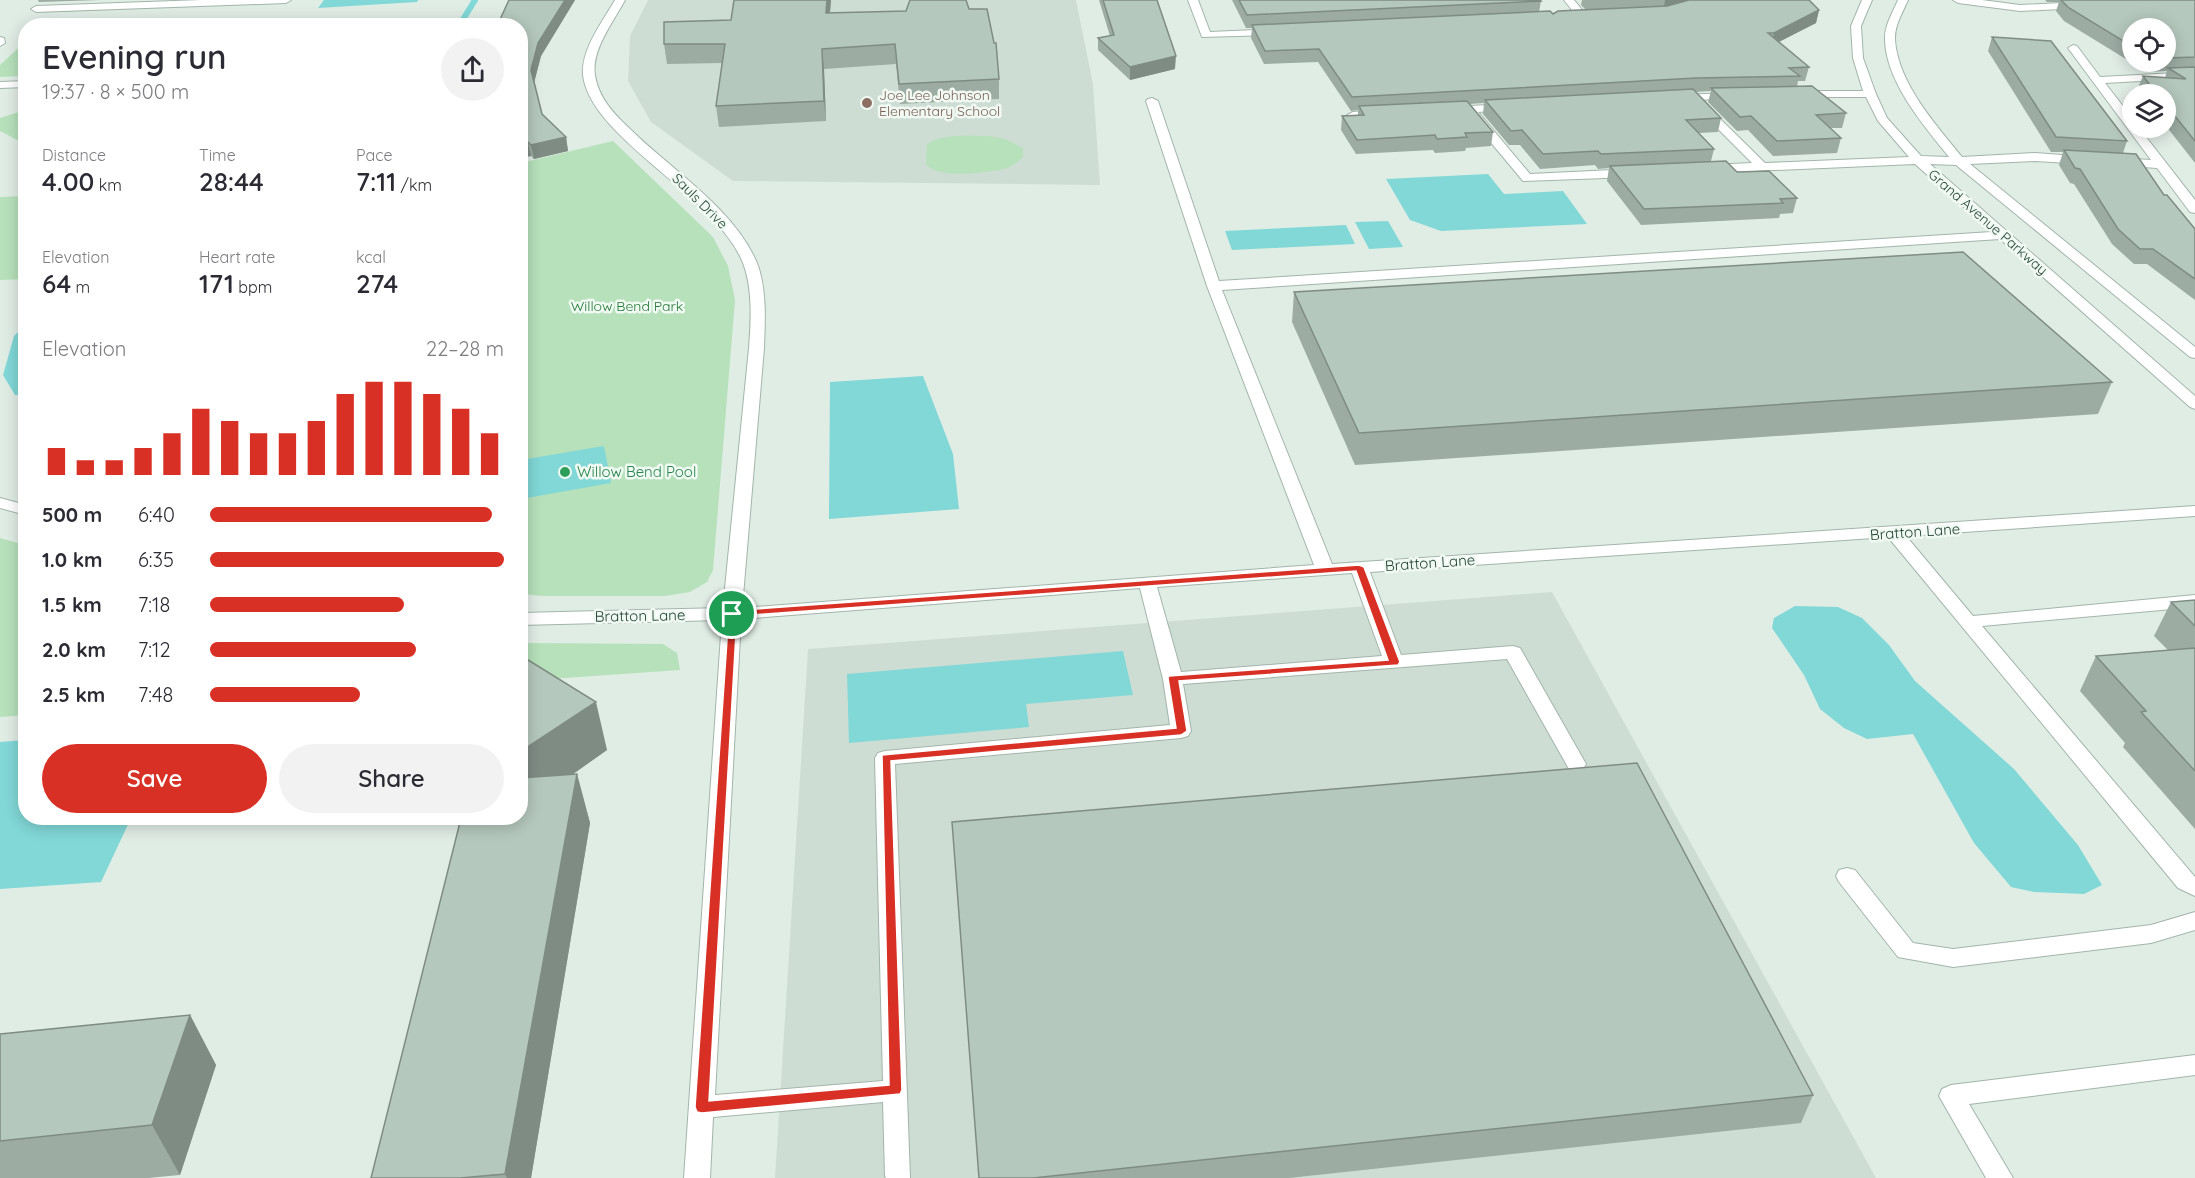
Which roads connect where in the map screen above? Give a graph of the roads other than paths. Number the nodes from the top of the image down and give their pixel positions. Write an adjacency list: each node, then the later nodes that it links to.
1 (286, 0): 8 (street)
2 (620, 0): 48 (street, Sauls Drive)
3 (1193, 0): 12 (street)
4 (1569, 0): 11 (street)
5 (1867, 0): 19 (street, Grand Avenue Parkway)
6 (1903, 0): 30 (street, Grand Avenue Parkway)
7 (1958, 0): 9 (street)
8 (130, 3): 10 (street)
9 (2089, 4)
10 (36, 9)
11 (1572, 18)
12 (1289, 31)
13 (2073, 48): 15 (street)
14 (2195, 75): 15 (street)
15 (2099, 80): 26 (street)
16 (18, 84): 17 (street)
17 (0, 85)
18 (1786, 94): 19 (street)
19 (1870, 94): 29 (street, Grand Avenue Parkway)
20 (1750, 96): 21 (street)
21 (1693, 97): 22 (street); 32 (street)
22 (1669, 99)
23 (1152, 101): 37 (street)
24 (1516, 107): 34 (street)
25 (1399, 112): 27 (street)
26 (2122, 112)
27 (1353, 115)
28 (2141, 138): 31 (street)
29 (1917, 160): 30 (street); 32 (street); 36 (street, Grand Avenue Parkway)
30 (1959, 161): 31 (street); 38 (street, Grand Avenue Parkway)
31 (2160, 164): 35 (street)
32 (1762, 167): 33 (street)
33 (1692, 170)
34 (1645, 172)
35 (2195, 208)
36 (2002, 235): 37 (street); 39 (street, Grand Avenue Parkway)
37 (1214, 286): 45 (street)
38 (2195, 354)
39 (2195, 404)
40 (0, 503): 41 (street)
41 (18, 508)
42 (2195, 512): 43 (street, Bratton Lane)
43 (1894, 533): 44 (street, Bratton Lane); 50 (street)
44 (1359, 567): 45 (street, Bratton Lane); 51 (street)
45 (1325, 570): 46 (street, Bratton Lane)
46 (1146, 582): 48 (street, Bratton Lane); 52 (street)
47 (2195, 601): 50 (street)
48 (732, 614): 49 (street, Bratton Lane); 59 (street, Sauls Drive)
49 (528, 619)
50 (1968, 622): 55 (street)
51 (1394, 662): 52 (street); 53 (street)
52 (1173, 678): 58 (street)
53 (1575, 764)
54 (1847, 876): 56 (street)
55 (2195, 888)
56 (2195, 921)
57 (2195, 1065): 62 (street)
58 (895, 1090): 59 (street); 60 (street)
59 (702, 1107): 61 (street, Sauls Drive)
60 (898, 1176)
61 (697, 1178)
62 (2000, 1178)

